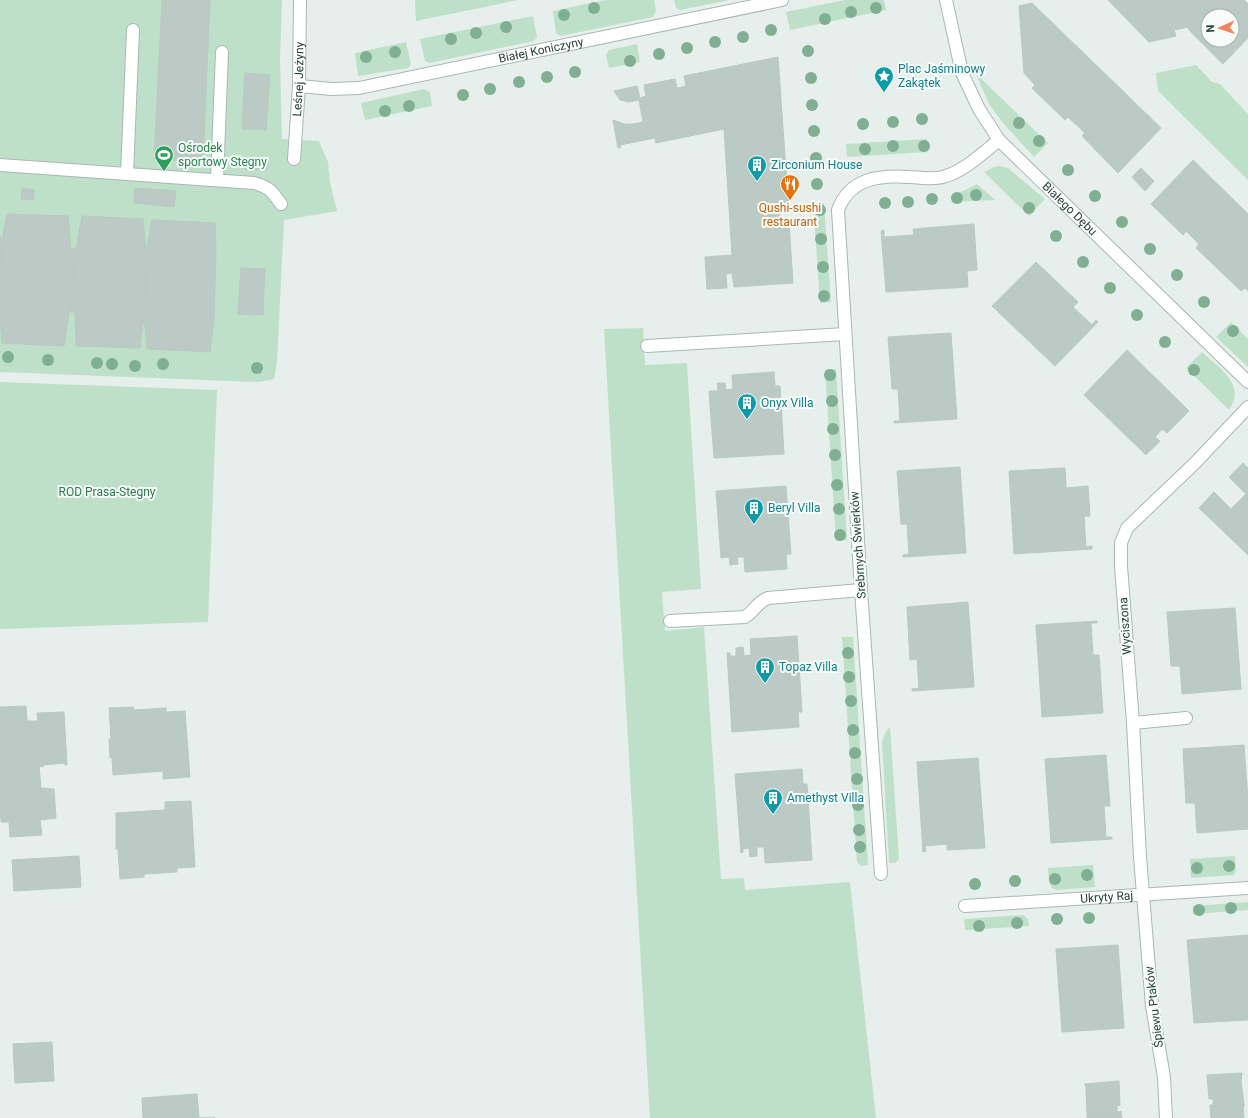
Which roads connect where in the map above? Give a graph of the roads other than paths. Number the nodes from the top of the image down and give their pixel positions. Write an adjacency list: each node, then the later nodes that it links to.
1 (300, 0): 6 (street, Leśnej Jeżyny)
2 (782, 0): 6 (street, Białej Koniczyny)
3 (946, 0): 7 (street, Białego Dębu)
4 (133, 30): 10 (street)
5 (222, 52): 11 (street)
6 (299, 86): 8 (street, Leśnej Jeżyny)
7 (999, 140): 13 (street, Srebrnych Świerków); 15 (street, Białego Dębu)
8 (294, 159)
9 (0, 165): 10 (street)
10 (128, 174): 11 (street)
11 (217, 180): 12 (street)
12 (281, 204)
13 (845, 334): 14 (street); 17 (street, Srebrnych Świerków)
14 (647, 346)
15 (1248, 382)
16 (1248, 407): 20 (street, Wyciszona)
17 (861, 590): 18 (street); 21 (street, Srebrnych Świerków)
18 (670, 621)
19 (1186, 718): 20 (street)
20 (1132, 723): 23 (street, Wyciszona)
21 (881, 874)
22 (1248, 888): 23 (street, Ukryty Raj)
23 (1143, 895): 24 (street, Ukryty Raj); 25 (street, Śpiewu Ptaków)
24 (965, 906)
25 (1166, 1118)

